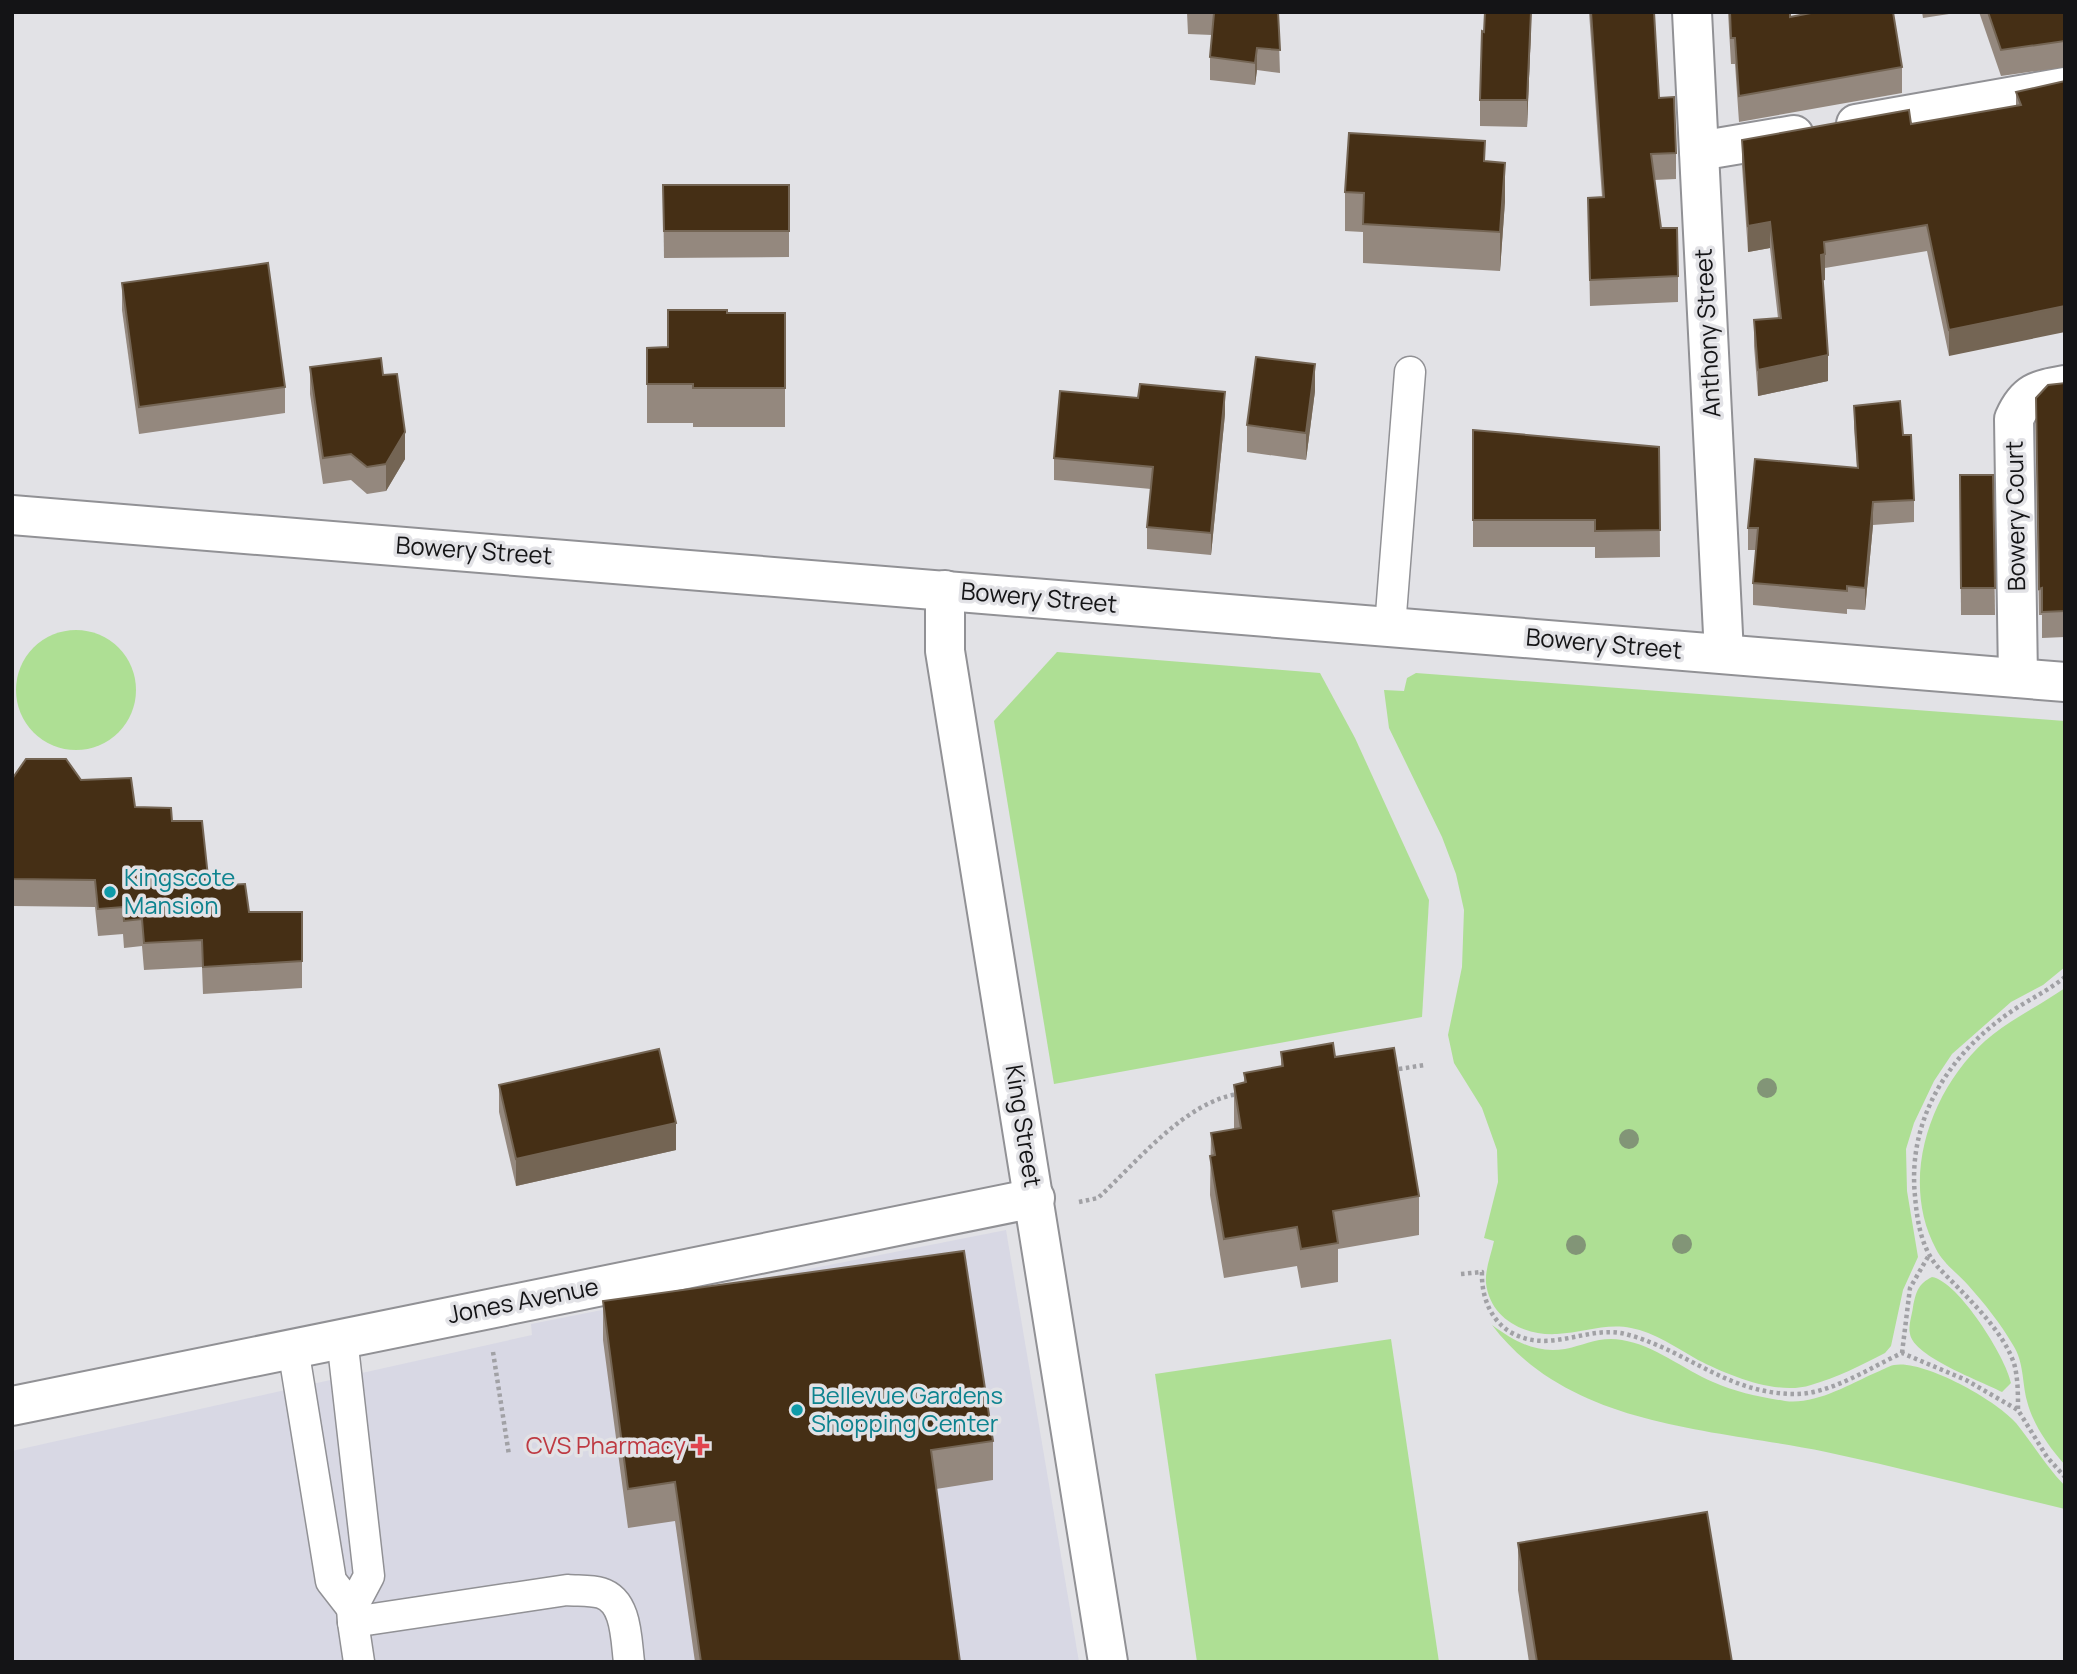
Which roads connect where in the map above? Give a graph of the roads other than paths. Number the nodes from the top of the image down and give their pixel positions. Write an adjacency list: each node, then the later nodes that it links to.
1 (1692, 12): 3 (street, Anthony Street)
2 (2065, 88): 3 (street)
3 (1699, 151): 9 (street, Anthony Street)
4 (1410, 372): 8 (lane)
5 (2065, 385): 10 (street, Bowery Court)
6 (12, 514): 7 (street, Bowery Street)
7 (945, 590): 8 (street, Bowery Street); 12 (street, King Street)
8 (1390, 627): 9 (street, Bowery Street)
9 (1724, 654): 10 (street, Bowery Street)
10 (2018, 678): 11 (street, Bowery Street)
11 (2065, 682)
12 (1036, 1204): 13 (street, Jones Avenue); 19 (street, King Street)
13 (342, 1338): 14 (street, Jones Avenue); 16 (lane)
14 (293, 1348): 15 (street, Jones Avenue); 16 (lane)
15 (12, 1406)
16 (353, 1615): 17 (lane); 18 (lane)
17 (359, 1662)
18 (629, 1662)
19 (1108, 1662)

